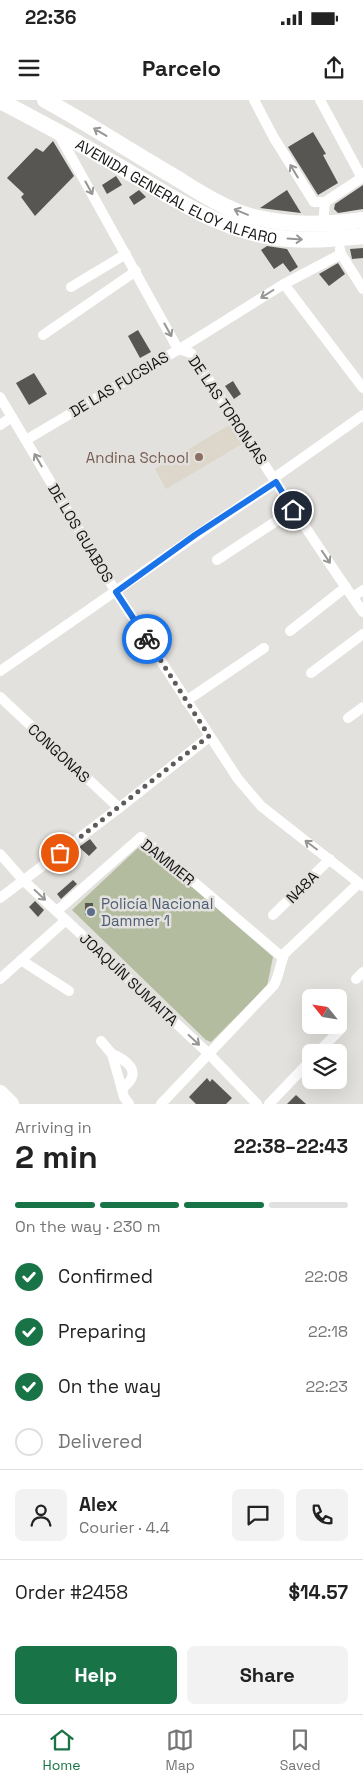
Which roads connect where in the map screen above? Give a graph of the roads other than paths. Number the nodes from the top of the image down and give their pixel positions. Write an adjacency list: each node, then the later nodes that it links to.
1 (254, 100): 7 (street, one-way to 1)
2 (320, 100): 6 (street)
3 (0, 101): 5 (main road, AVENIDA GENERAL ELOY ALFARO)
4 (57, 103): 9 (main road, AVENIDA GENERAL ELOY ALFARO, one-way to 4)
5 (57, 130): 11 (main road, AVENIDA GENERAL ELOY ALFARO, one-way to 11); 12 (street, DE LAS TORONJAS, one-way to 12)
6 (362, 177): 7 (street)
7 (325, 202): 9 (street)
8 (363, 220): 9 (main road, AVENIDA GENERAL ELOY ALFARO)
9 (323, 225)
10 (363, 236): 11 (main road, AVENIDA GENERAL ELOY ALFARO)
11 (340, 246): 14 (street, DE LAS FUCSIAS); 16 (street)
12 (126, 254): 13 (street, DE LAS TORONJAS); 15 (street)
13 (136, 271): 17 (street); 18 (street, DE LAS TORONJAS, one-way to 18)
14 (284, 284): 18 (street, DE LAS FUCSIAS, one-way to 18); 19 (street)
15 (71, 287)
16 (363, 289)
17 (43, 335)
18 (178, 349): 24 (street, DE LAS FUCSIAS); 25 (street, DE LAS TORONJAS)
19 (363, 388)
20 (0, 397): 22 (street, DE LOS GUABOS)
21 (363, 415): 25 (street)
22 (12, 417): 23 (street); 24 (street, DE LOS GUABOS)
23 (0, 425)
24 (26, 440): 30 (street, DE LOS GUABOS, one-way to 24)
25 (275, 480): 26 (street, DE LAS TORONJAS); 30 (street)
26 (293, 510): 27 (street); 28 (street, DE LAS TORONJAS, one-way to 28)
27 (217, 560)
28 (346, 587): 31 (street, DE LAS TORONJAS); 33 (street)
29 (363, 590): 31 (street)
30 (116, 592): 36 (street); 39 (street, DE LOS GUABOS)
31 (353, 597): 32 (street, DE LAS TORONJAS)
32 (363, 612)
33 (290, 631)
34 (363, 634): 37 (street)
35 (264, 648): 39 (street)
36 (0, 671)
37 (311, 673)
38 (0, 697): 43 (street, CONGONAS)
39 (186, 701): 42 (street, DE LOS GUABOS)
40 (363, 707): 41 (street)
41 (348, 718)
42 (209, 736): 43 (street); 45 (street, DE LOS GUABOS, one-way to 42)
43 (119, 808): 46 (street)
44 (0, 854): 46 (street, JOAQUÍN SUMAITA)
45 (330, 860): 47 (street, DE LOS GUABOS); 50 (street, N48A)
46 (23, 880): 48 (street); 49 (street, JOAQUÍN SUMAITA, one-way to 49)
47 (361, 885): 52 (street)
48 (0, 898)
49 (56, 911): 51 (street, JOAQUÍN SUMAITA); 52 (street, DAMMER)
50 (273, 915)
51 (66, 920): 53 (street); 60 (street, JOAQUÍN SUMAITA, one-way to 60)
52 (282, 957): 60 (street)
53 (21, 960): 54 (street); 55 (street)
54 (0, 979)
55 (69, 991)
56 (336, 1034): 58 (street)
57 (101, 1041): 59 (street)
58 (326, 1044)
59 (112, 1054): 62 (street); 62 (street)
60 (209, 1054): 66 (street); 67 (street, JOAQUÍN SUMAITA)
61 (302, 1069): 68 (street)
62 (122, 1089): 65 (street)
63 (0, 1094): 64 (main road)
64 (11, 1104)
65 (129, 1104)
66 (161, 1104)
67 (258, 1104)
68 (269, 1104)

